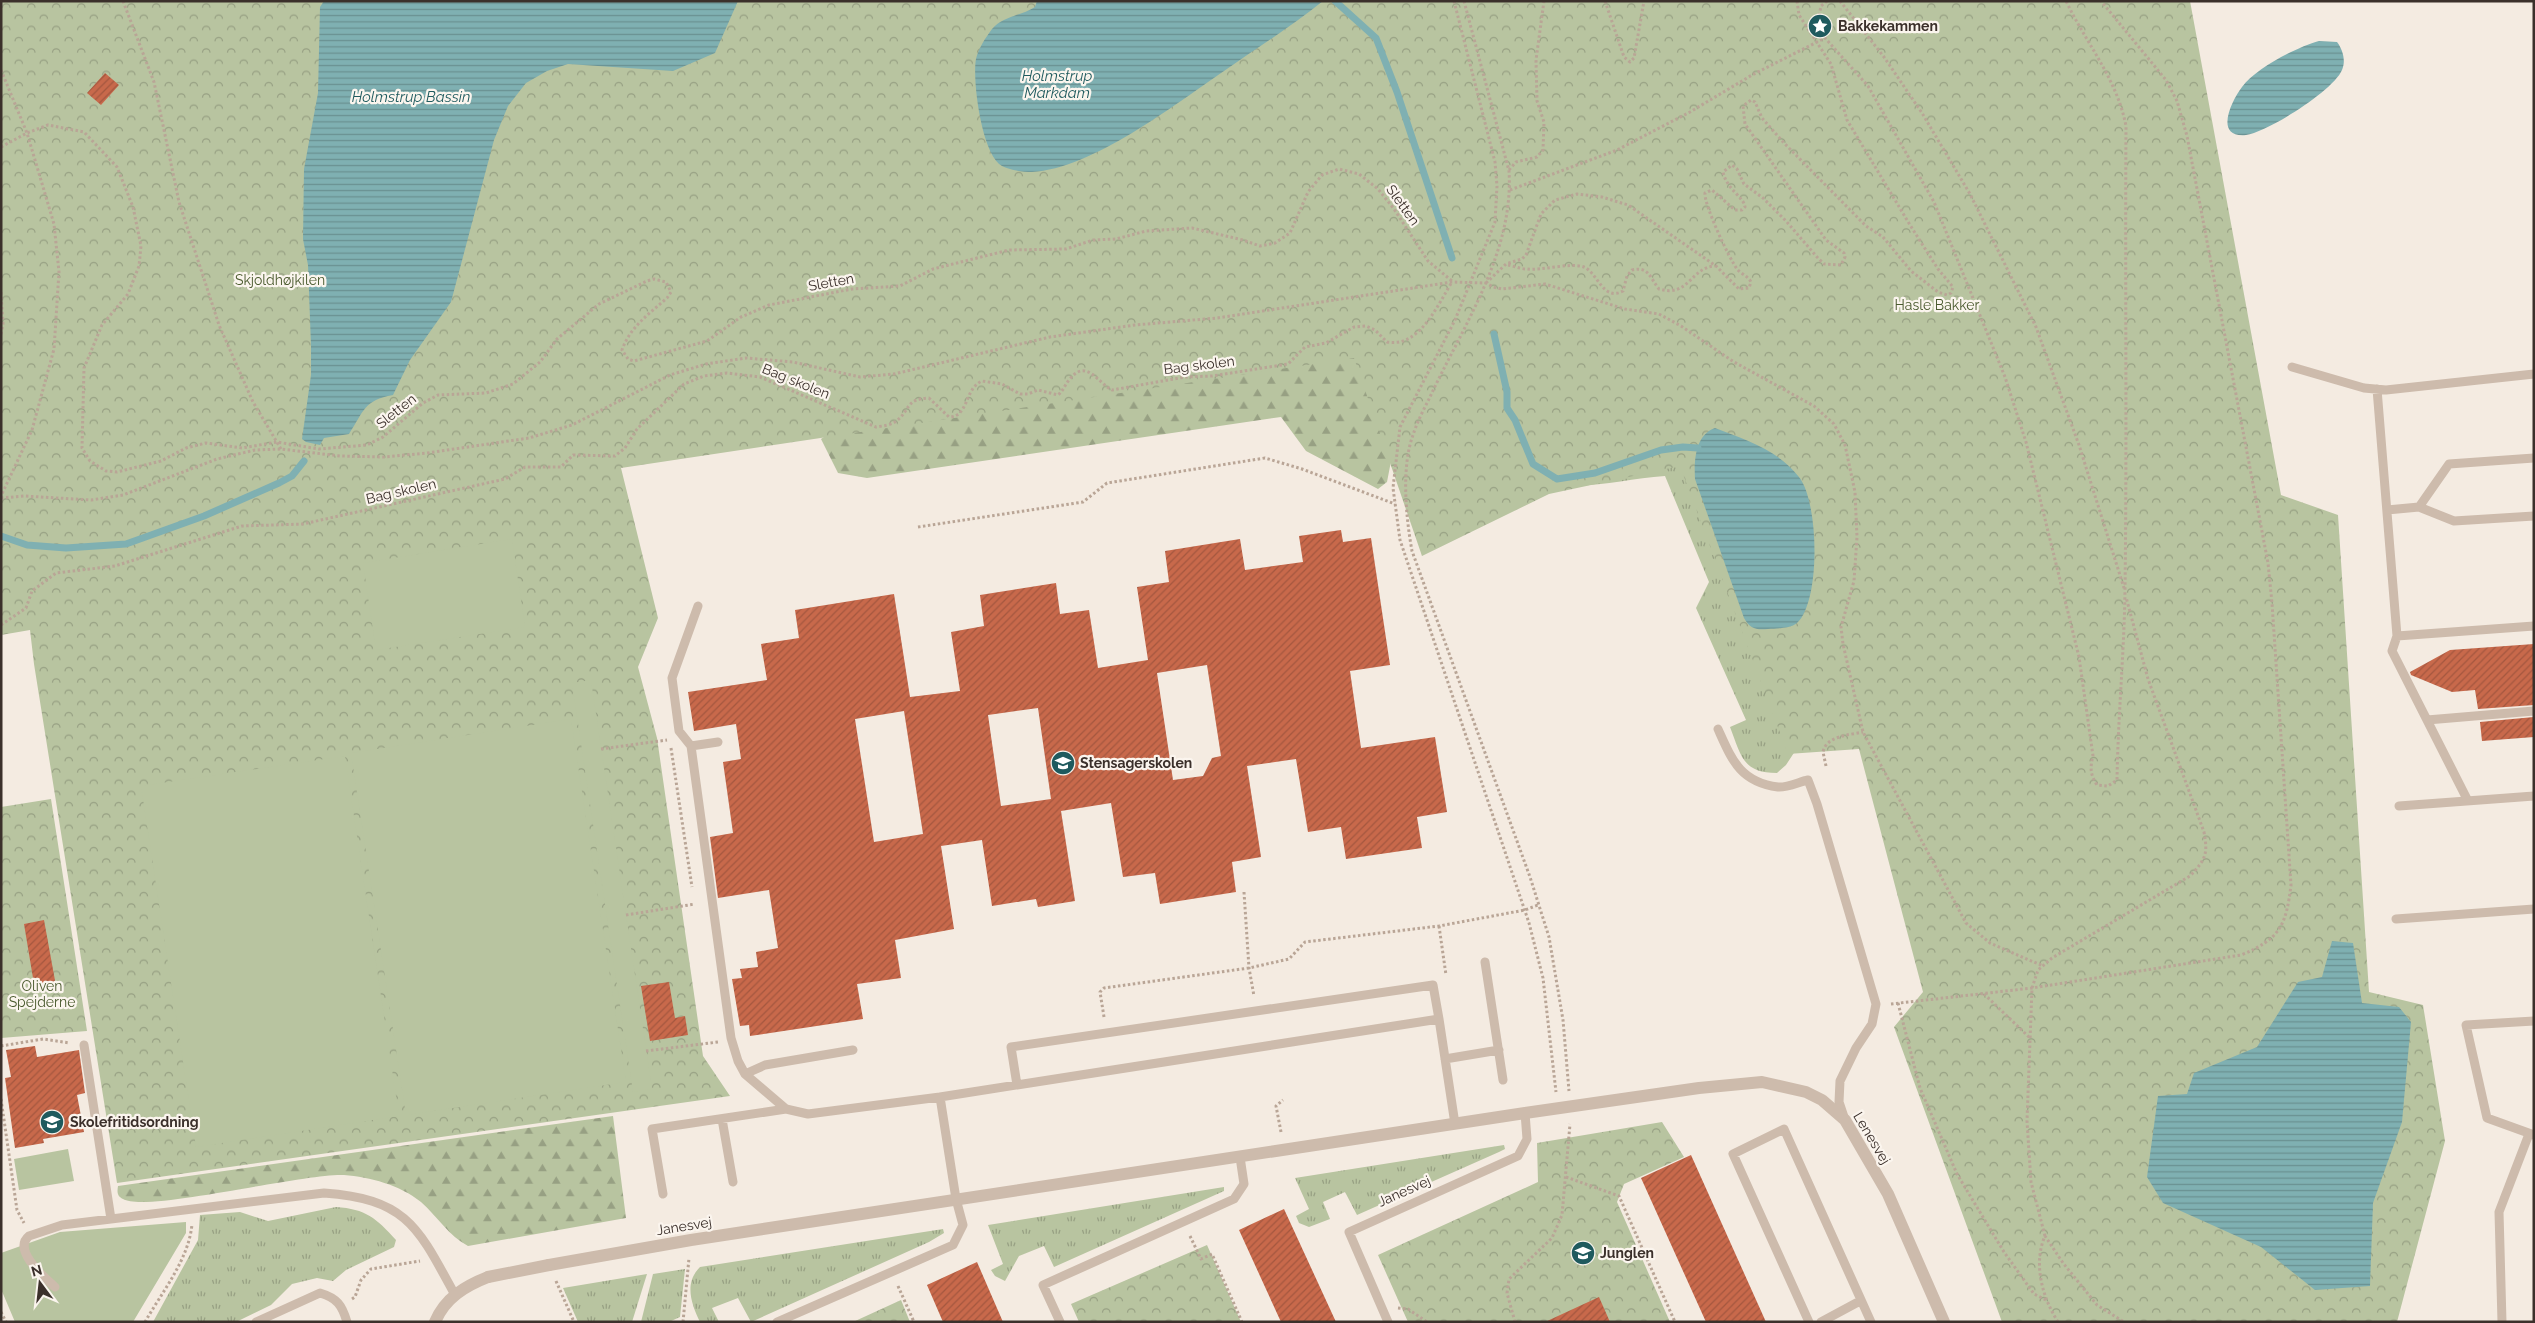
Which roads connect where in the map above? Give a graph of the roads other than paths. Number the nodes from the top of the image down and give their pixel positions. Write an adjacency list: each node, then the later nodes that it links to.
1 (2292, 367): 3 (lane)
2 (2534, 374): 3 (lane)
3 (2377, 389): 6 (lane)
4 (2534, 458): 5 (lane)
5 (2419, 508): 6 (lane); 7 (lane)
6 (2387, 510): 10 (lane)
7 (2534, 516)
8 (698, 606): 15 (lane)
9 (2534, 626): 10 (lane)
10 (2397, 636): 12 (lane)
11 (2534, 711): 12 (lane)
12 (2427, 720): 17 (lane)
13 (1718, 730): 36 (lane)
14 (718, 742): 15 (lane)
15 (691, 746): 28 (lane)
16 (2534, 796): 17 (lane)
17 (2468, 801): 18 (lane)
18 (2399, 806)
19 (2534, 909): 20 (lane)
20 (2396, 919)
21 (1485, 962): 26 (lane)
22 (1439, 1019): 27 (lane); 30 (lane); 30 (lane)
23 (2534, 1020): 38 (lane)
24 (84, 1045): 43 (lane)
25 (853, 1050): 28 (lane)
26 (1499, 1050): 27 (lane); 29 (lane)
27 (1445, 1059): 37 (lane)
28 (745, 1074): 33 (lane)
29 (1503, 1080)
30 (1017, 1085): 31 (lane)
31 (940, 1096): 33 (lane); 42 (lane)
32 (1571, 1106): 34 (street, Janesvej); 36 (street, Lenesvej)
33 (786, 1110): 35 (lane)
34 (1524, 1113): 37 (street, Janesvej); 52 (lane, Janesvej)
35 (722, 1119): 40 (lane); 41 (lane)
36 (1845, 1120): 56 (street, Lenesvej)
37 (1455, 1124): 39 (street, Janesvej)
38 (2531, 1134): 57 (lane)
39 (1240, 1157): 42 (street, Janesvej); 51 (lane)
40 (733, 1182)
41 (663, 1194)
42 (956, 1199): 45 (street, Janesvej); 50 (lane)
43 (111, 1219): 44 (lane); 45 (lane)
44 (55, 1288)
45 (455, 1295): 49 (street, Janesvej)
46 (1860, 1301): 53 (lane); 54 (lane); 55 (lane)
47 (256, 1322): 48 (lane)
48 (348, 1322)
49 (435, 1322)
50 (777, 1322)
51 (1060, 1322)
52 (1388, 1322)
53 (1809, 1322)
54 (1821, 1322)
55 (1870, 1322)
56 (1944, 1322)
57 (2502, 1322)

